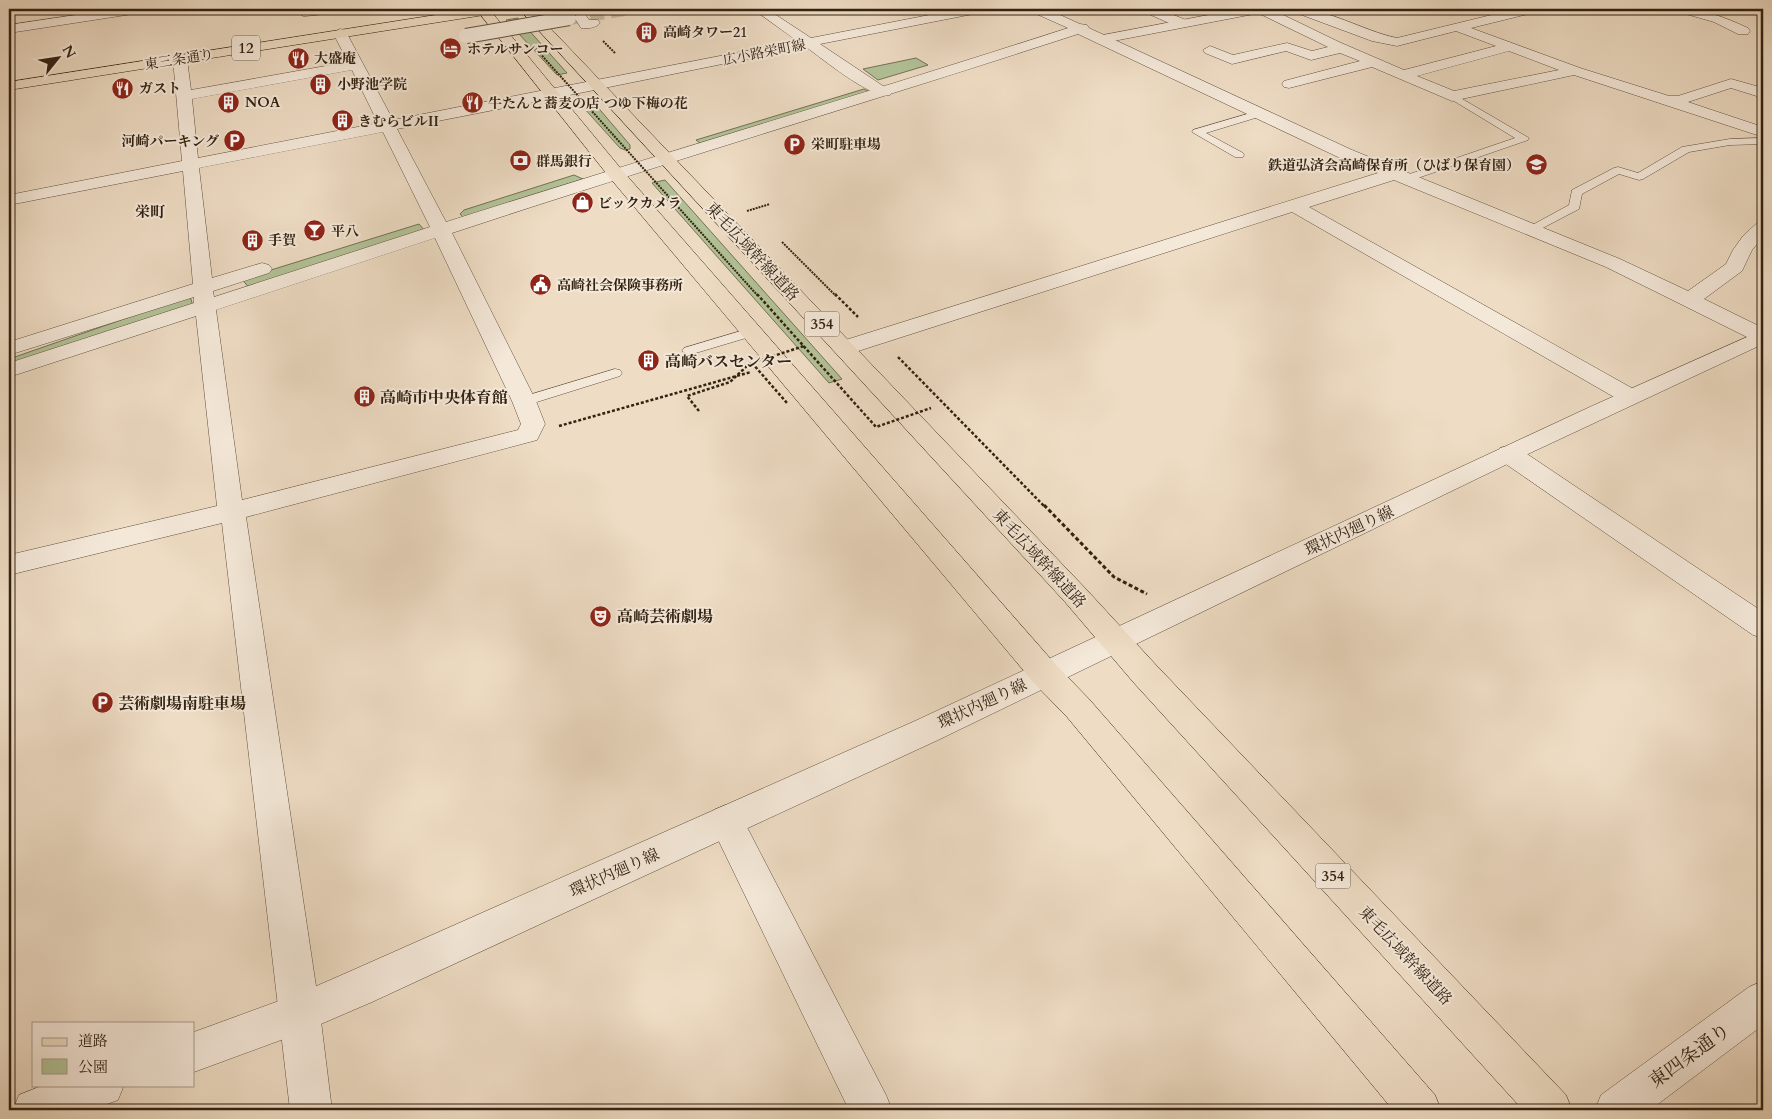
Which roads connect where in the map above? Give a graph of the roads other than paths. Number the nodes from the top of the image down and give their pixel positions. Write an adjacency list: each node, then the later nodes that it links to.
1 (139, 9): 19 (street)
2 (303, 9): 3 (lane)
3 (352, 9)
4 (437, 9): 32 (main road, 東三条通り / 12)
5 (488, 9): 21 (main road, 東三条通り / 12); 39 (main road)
6 (759, 9): 24 (street)
7 (978, 9): 24 (street, 広小路栄町線)
8 (1037, 9): 17 (street)
9 (1149, 9): 16 (street)
10 (1260, 9): 16 (street); 26 (street)
11 (1300, 9): 18 (street)
12 (1531, 9): 18 (street)
13 (1684, 9): 20 (street)
14 (521, 18): 15 (street, bridge); 22 (street, bridge); 34 (main road, 東毛広域幹線道路 / 354)
15 (593, 23)
16 (1181, 23): 23 (street)
17 (1075, 26): 23 (street); 37 (street)
18 (1456, 27): 25 (street)
19 (9, 30)
20 (1743, 31)
21 (340, 33): 28 (main road, 東三条通り / 12); 30 (street)
22 (466, 36)
23 (1103, 38): 43 (street)
24 (808, 43): 34 (street, 広小路栄町線); 37 (street)
25 (1509, 47): 31 (street); 33 (street)
26 (1341, 48): 27 (street); 29 (street)
27 (1210, 50)
28 (180, 59): 36 (main road, 東三条通り / 12); 40 (street)
29 (1373, 62): 33 (street); 35 (street)
30 (356, 65): 40 (street); 44 (street)
31 (1575, 71): 41 (street); 42 (street)
32 (9, 74)
33 (1403, 75): 41 (street)
34 (598, 84): 39 (street, 広小路栄町線); 47 (main road, 東毛広域幹線道路 / 354)
35 (1288, 84)
36 (9, 86)
37 (878, 88): 47 (street)
38 (1763, 93): 42 (street)
39 (550, 94): 44 (street, 広小路栄町線); 50 (main road)
40 (184, 96): 49 (street)
41 (1452, 96): 51 (lane)
42 (1668, 101): 45 (street)
43 (1261, 113): 48 (lane); 51 (street)
44 (387, 125): 49 (street, 広小路栄町線); 54 (street)
45 (1763, 132)
46 (1763, 141): 56 (lane)
47 (662, 153): 50 (street); 63 (main road, 東毛広域幹線道路 / 354)
48 (1239, 155)
49 (190, 164): 52 (street, 広小路栄町線); 59 (street)
50 (612, 168): 54 (street); 61 (main road)
51 (1400, 176): 53 (street); 56 (street)
52 (9, 200)
53 (1295, 206): 63 (street); 68 (street)
54 (437, 223): 57 (street); 59 (street); 69 (street)
55 (1763, 228): 60 (street)
56 (1531, 229): 60 (street)
57 (332, 248)
58 (277, 265): 59 (street)
59 (204, 298): 64 (street); 66 (street); 71 (street)
60 (1688, 300): 62 (street)
61 (751, 332): 65 (lane); 75 (main road)
62 (1763, 336): 68 (street, 環状内廻り線)
63 (844, 348): 74 (main road, 東毛広域幹線道路 / 354)
64 (9, 349)
65 (689, 350)
66 (9, 370)
67 (615, 373): 69 (lane)
68 (1629, 396): 70 (street, 環状内廻り線)
69 (524, 401): 71 (street)
70 (1508, 454): 73 (street); 74 (street, 環状内廻り線)
71 (231, 512): 72 (street); 78 (street)
72 (9, 565)
73 (1763, 627)
74 (1116, 642): 75 (street, 環状内廻り線); 85 (main road, 東毛広域幹線道路 / 354)
75 (1045, 674): 76 (street, 環状内廻り線); 84 (main road)
76 (726, 821): 78 (street, 環状内廻り線); 83 (street)
77 (1763, 1001): 86 (street, 東四条通り)
78 (300, 1013): 79 (street, 環状内廻り線); 82 (street)
79 (195, 1052)
80 (100, 1086): 81 (street)
81 (34, 1110)
82 (311, 1110)
83 (871, 1110)
84 (1420, 1110)
85 (1551, 1110)
86 (1616, 1110)

